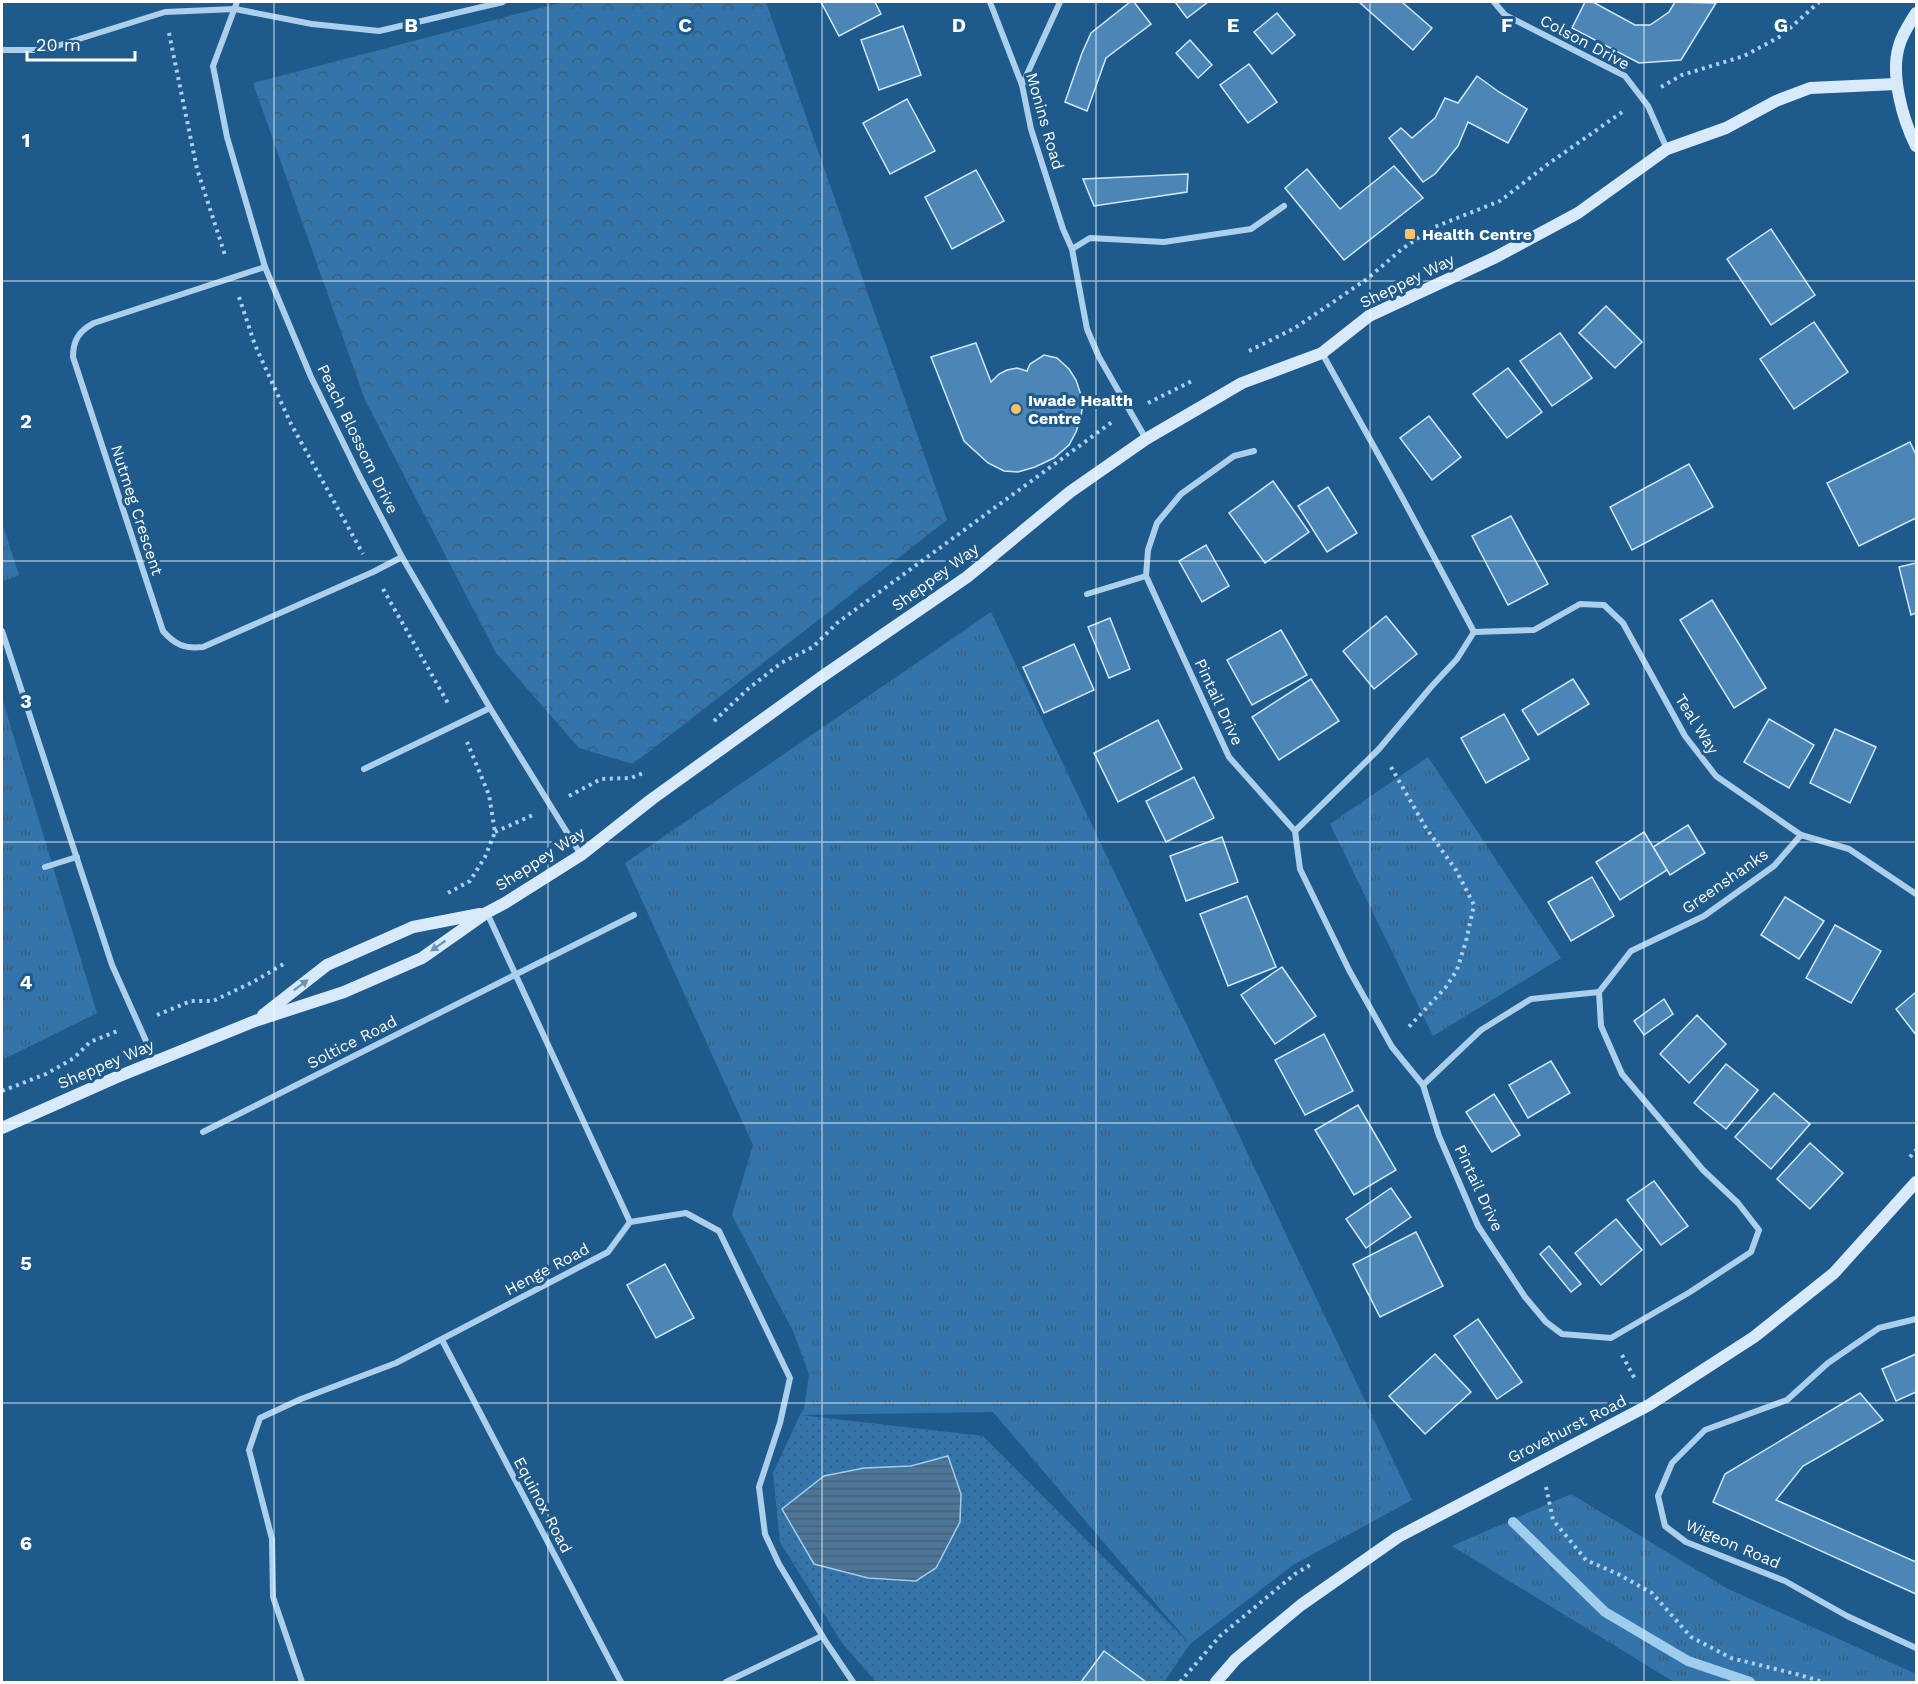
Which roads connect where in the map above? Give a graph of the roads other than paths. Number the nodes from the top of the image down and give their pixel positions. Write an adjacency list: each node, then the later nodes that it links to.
1 (237, 2): 6 (street, Peach Blossom Drive)
2 (502, 2): 6 (street)
3 (990, 2): 10 (street, Monins Road)
4 (1060, 2): 10 (street)
5 (1494, 2): 12 (street, Colson Drive)
6 (235, 9): 8 (street); 15 (street, Peach Blossom Drive)
7 (1917, 13): 9 (street)
8 (2, 50)
9 (1896, 84): 11 (street); 12 (street, Sheppey Way)
10 (1022, 85): 14 (street, Monins Road)
11 (1917, 146)
12 (1666, 149): 16 (street, Sheppey Way)
13 (1284, 206): 14 (street)
14 (1072, 249): 17 (street, Monins Road)
15 (265, 267): 19 (street, Peach Blossom Drive); 19 (street, Nutmeg Crescent)
16 (1322, 353): 17 (street, Sheppey Way); 23 (street)
17 (1146, 440): 28 (street, Sheppey Way)
18 (1254, 451): 20 (street)
19 (402, 557): 24 (street, Peach Blossom Drive)
20 (1146, 576): 21 (street); 26 (street, Pintail Drive)
21 (1087, 594)
22 (2, 631): 29 (street)
23 (1474, 632): 26 (street); 27 (street, Teal Way)
24 (490, 708): 25 (street); 28 (street, Peach Blossom Drive)
25 (364, 769)
26 (1295, 831): 38 (street, Pintail Drive)
27 (1801, 836): 31 (street, Teal Way); 35 (street, Greenshanks)
28 (581, 855): 32 (street, Sheppey Way)
29 (76, 857): 30 (street); 37 (street)
30 (45, 867)
31 (1917, 894)
32 (486, 913): 34 (street); 36 (street, Sheppey Way, one-way to 36); 36 (street, one-way to 32)
33 (634, 915): 34 (street, Soltice Road)
34 (514, 976): 40 (street, Soltice Road); 42 (street)
35 (1599, 992): 38 (street); 38 (street, Pintail Drive)
36 (255, 1021): 37 (street, Sheppey Way)
37 (155, 1061): 39 (street, Sheppey Way)
38 (1423, 1085)
39 (2, 1128)
40 (203, 1132)
41 (1915, 1186): 51 (street, Grovehurst Road)
42 (630, 1222): 44 (street, Henge Road); 45 (street)
43 (1917, 1319): 46 (street, Wigeon Road)
44 (442, 1340): 47 (street, Henge Road); 48 (street, Equinox Road)
45 (822, 1636): 49 (street); 50 (street)
46 (1917, 1648)
47 (302, 1683)
48 (621, 1683)
49 (726, 1683)
50 (853, 1683)
51 (1216, 1683)

